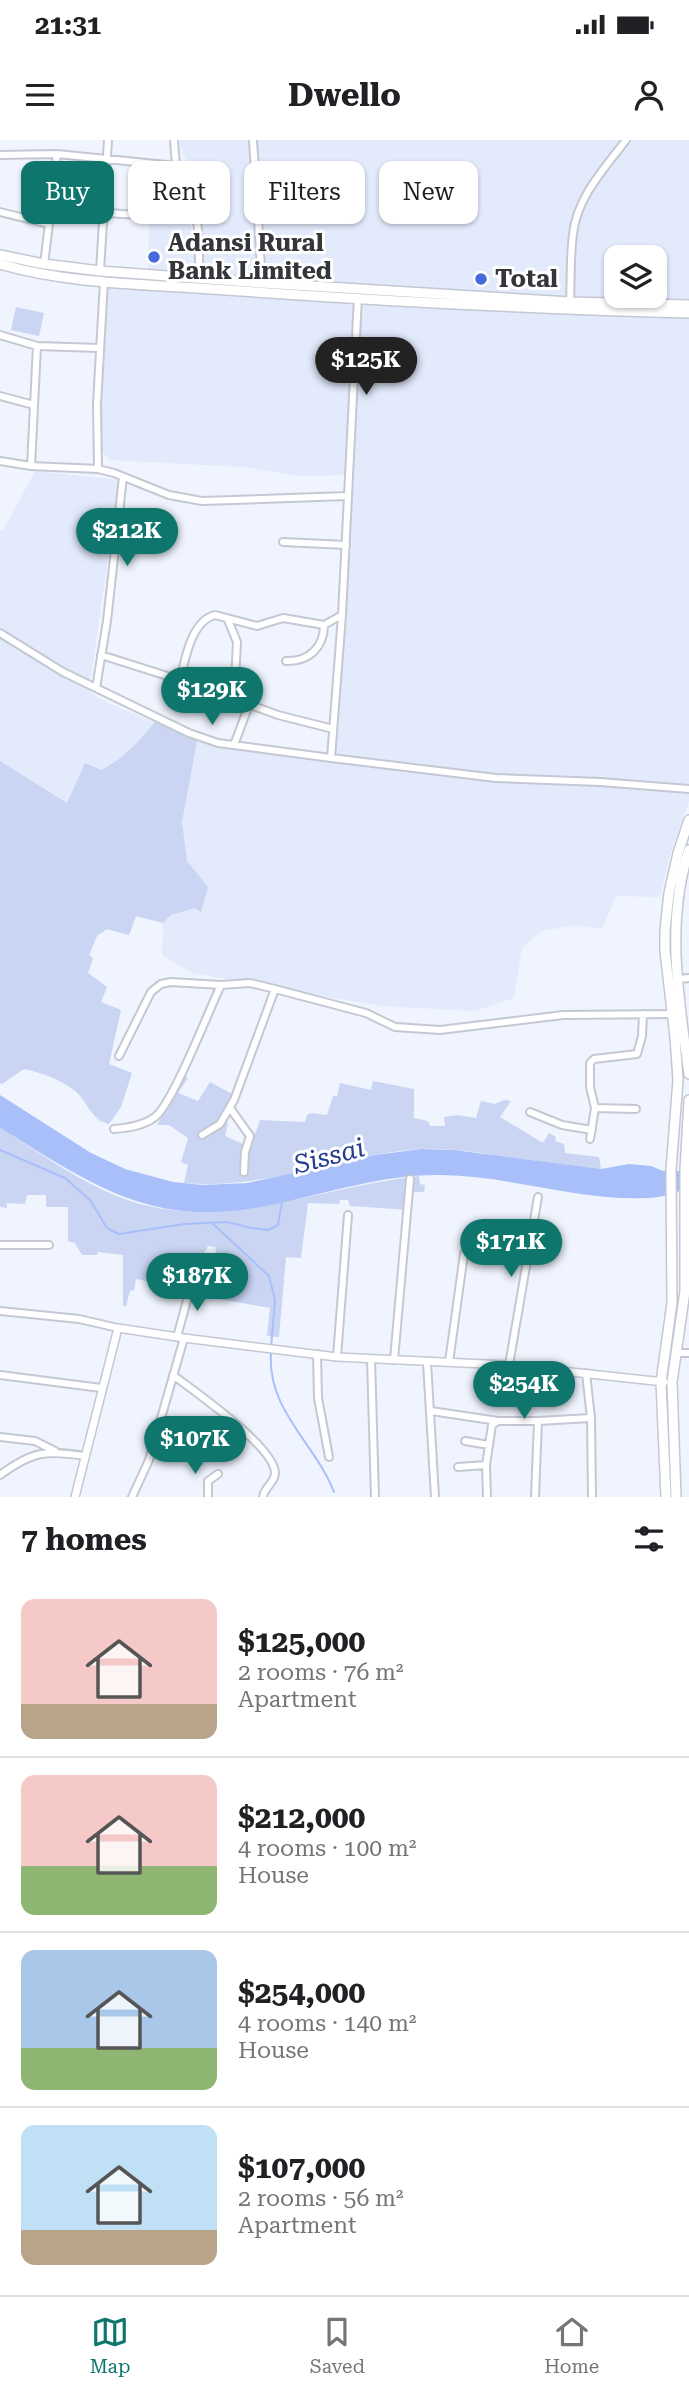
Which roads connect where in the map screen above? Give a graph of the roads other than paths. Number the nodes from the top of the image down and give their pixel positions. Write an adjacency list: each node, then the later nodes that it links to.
1 (108, 140): 7 (street)
2 (174, 140): 10 (street)
3 (253, 140): 22 (street)
4 (626, 140): 25 (street)
5 (57, 154): 6 (street); 7 (street); 8 (street)
6 (0, 155)
7 (107, 159): 9 (street)
8 (56, 161)
9 (128, 161)
10 (176, 161)
11 (0, 212): 12 (street)
12 (21, 217)
13 (49, 224): 18 (street)
14 (103, 224): 19 (street)
15 (197, 224): 20 (street)
16 (0, 255): 18 (main road)
17 (0, 264): 21 (main road)
18 (44, 264): 19 (main road)
19 (100, 271): 20 (main road)
20 (199, 278): 22 (main road)
21 (104, 281): 23 (main road); 29 (street)
22 (262, 283): 23 (main road)
23 (358, 293): 25 (main road); 36 (street)
24 (689, 305): 25 (main road)
25 (570, 306): 26 (main road)
26 (689, 313)
27 (0, 335): 28 (street)
28 (37, 346): 29 (street); 31 (street)
29 (100, 348): 34 (street)
30 (0, 396): 31 (street)
31 (34, 405): 33 (street)
32 (0, 461): 33 (street)
33 (30, 466): 34 (street)
34 (98, 469): 35 (street)
35 (123, 477): 36 (street); 43 (street)
36 (348, 496): 38 (street)
37 (283, 542): 38 (street)
38 (346, 545): 39 (street)
39 (342, 615): 41 (street); 49 (street)
40 (228, 620): 41 (street); 45 (street); 47 (street)
41 (324, 625): 44 (street)
42 (0, 633): 46 (street)
43 (101, 655): 45 (street); 46 (street)
44 (286, 661)
45 (180, 680): 47 (street)
46 (96, 688): 50 (street)
47 (234, 699): 48 (street)
48 (249, 705): 49 (street); 50 (street)
49 (333, 729): 51 (street)
50 (234, 745): 51 (street)
51 (331, 758): 52 (street)
52 (689, 789)
53 (689, 820): 60 (main road)
54 (689, 850): 56 (main road)
55 (689, 978): 56 (street)
56 (678, 979): 60 (main road)
57 (221, 985): 58 (street); 62 (street); 69 (street)
58 (275, 989): 59 (street); 65 (street)
59 (643, 1014): 60 (street); 66 (street)
60 (677, 1014): 61 (main road); 81 (main road)
61 (686, 1034): 63 (main road)
62 (119, 1056)
63 (689, 1074)
64 (689, 1101): 79 (main road)
65 (230, 1108): 71 (street); 73 (street)
66 (595, 1108): 67 (street); 70 (street)
67 (636, 1109)
68 (530, 1112): 70 (street)
69 (114, 1129)
70 (592, 1130): 72 (street)
71 (202, 1135)
72 (590, 1139)
73 (244, 1172)
74 (410, 1179): 94 (street)
75 (538, 1197): 97 (street)
76 (348, 1215): 92 (street)
77 (0, 1245): 78 (street)
78 (49, 1245)
79 (687, 1247): 82 (main road)
80 (464, 1254): 96 (street)
81 (672, 1272): 82 (street); 101 (main road)
82 (687, 1273): 85 (main road)
83 (192, 1282): 88 (street)
84 (689, 1292): 85 (main road)
85 (683, 1303): 89 (main road)
86 (0, 1311): 87 (street)
87 (118, 1328): 88 (street); 103 (street)
88 (180, 1338): 91 (street); 100 (street)
89 (677, 1353): 90 (street); 102 (main road)
90 (689, 1353)
91 (317, 1354): 92 (street); 113 (street)
92 (337, 1357): 93 (street)
93 (371, 1359): 94 (street); 122 (street)
94 (394, 1360): 95 (street)
95 (427, 1362): 96 (street); 104 (street)
96 (449, 1363): 97 (street)
97 (509, 1365): 98 (street)
98 (586, 1373): 101 (street); 105 (street)
99 (0, 1375): 103 (street)
100 (173, 1376): 119 (street); 121 (street)
101 (661, 1382): 102 (street); 127 (main road)
102 (672, 1382): 128 (main road)
103 (101, 1388): 112 (street)
104 (431, 1411): 106 (street); 123 (street)
105 (591, 1418): 107 (street); 126 (street)
106 (498, 1421): 107 (street); 110 (street)
107 (538, 1421): 125 (street)
108 (0, 1437): 111 (street)
109 (465, 1441): 110 (street)
110 (489, 1445): 114 (street)
111 (56, 1451): 112 (street); 117 (street)
112 (85, 1456): 118 (street)
113 (330, 1457)
114 (486, 1465): 115 (street); 124 (street)
115 (458, 1467)
116 (218, 1474): 120 (street)
117 (0, 1475)
118 (75, 1497)
119 (132, 1497)
120 (208, 1497)
121 (263, 1497)
122 (375, 1497)
123 (435, 1497)
124 (487, 1497)
125 (536, 1497)
126 (592, 1497)
127 (666, 1497)
128 (676, 1497)

